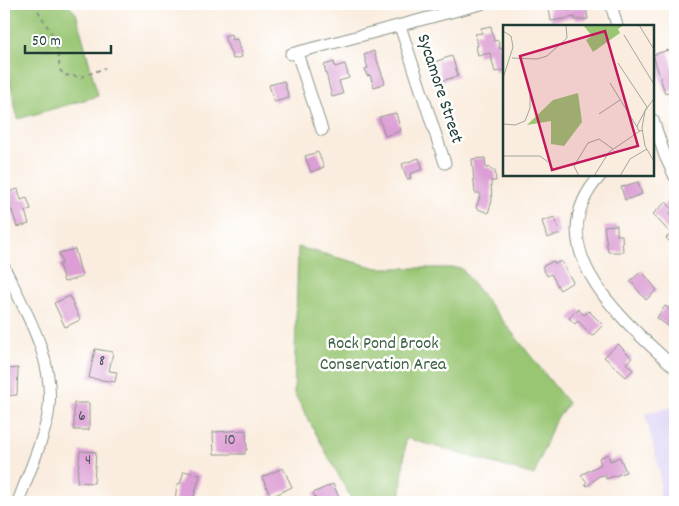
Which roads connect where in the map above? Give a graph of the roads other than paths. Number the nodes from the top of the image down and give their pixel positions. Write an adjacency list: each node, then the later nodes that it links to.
1 (481, 4): 4 (street)
2 (611, 4): 3 (street)
3 (617, 25)
4 (400, 26): 6 (street); 8 (street, Sycamore Street)
5 (654, 127): 7 (street)
6 (322, 130)
7 (656, 140): 10 (street)
8 (445, 163)
9 (600, 176): 12 (street)
10 (675, 177)
11 (4, 267): 13 (street)
12 (675, 368)
13 (18, 502)

